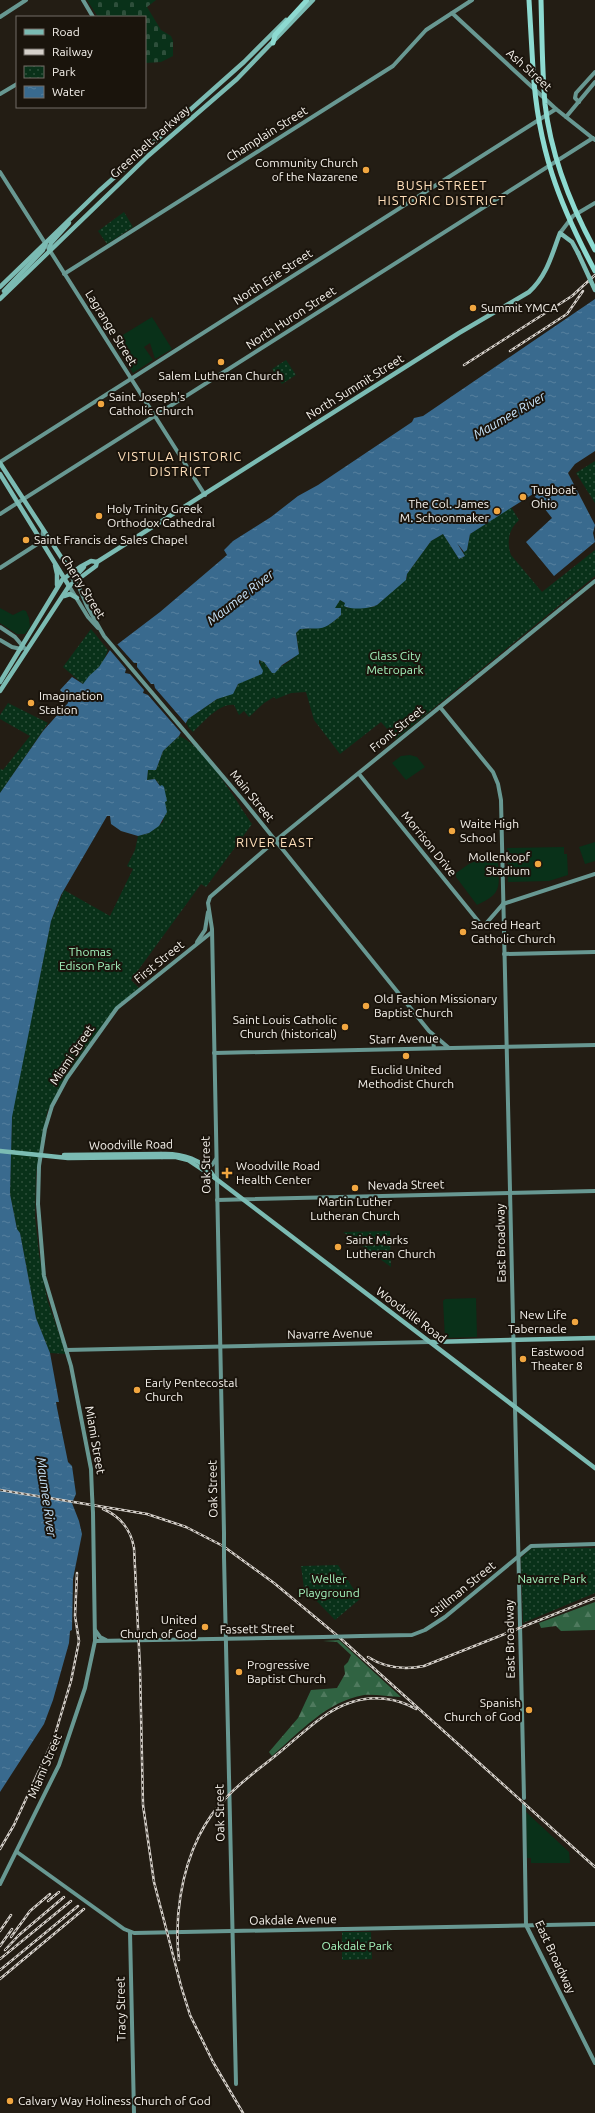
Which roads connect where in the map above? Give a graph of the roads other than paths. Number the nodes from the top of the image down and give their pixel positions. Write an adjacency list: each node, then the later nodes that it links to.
1 (26, 0): 10 (street)
2 (83, 0): 9 (street)
3 (306, 0): 11 (highway); 21 (main road, Greenbelt Parkway)
4 (313, 0): 11 (main road, Greenbelt Parkway)
5 (472, 0): 8 (street, Champlain Street)
6 (530, 0): 27 (highway, bridge)
7 (541, 0): 26 (highway, bridge)
8 (452, 13): 17 (street, Ash Street); 28 (street, Champlain Street)
9 (93, 16)
10 (0, 17)
11 (273, 43): 25 (main road, Greenbelt Parkway)
12 (595, 72): 16 (street)
13 (595, 82): 16 (street)
14 (16, 85): 15 (street)
15 (0, 94)
16 (579, 102): 18 (street)
17 (556, 109): 18 (street, Ash Street); 32 (street, North Erie Street)
18 (566, 117): 19 (street, Ash Street)
19 (594, 139): 33 (street, North Huron Street)
20 (0, 172): 24 (street, Lagrange Street)
21 (92, 198): 24 (main road, Greenbelt Parkway); 25 (main road)
22 (595, 203): 23 (street, North Summit Street)
23 (560, 233): 30 (main road, bridge); 36 (main road, North Summit Street)
24 (45, 243): 25 (street, Lagrange Street); 29 (main road, Greenbelt Parkway); 31 (main road)
25 (49, 250): 28 (street, Lagrange Street); 31 (main road, Greenbelt Parkway)
26 (595, 250)
27 (595, 271)
28 (64, 274): 32 (street, Lagrange Street)
29 (0, 287)
30 (595, 290)
31 (0, 298)
32 (131, 379): 33 (street, Lagrange Street); 34 (street, North Erie Street)
33 (155, 416): 36 (street, Lagrange Street); 37 (street, North Huron Street)
34 (0, 462): 37 (main road, Cherry Street)
35 (0, 474): 38 (main road, Cherry Street)
36 (205, 495): 44 (main road, North Summit Street)
37 (23, 499): 38 (street, North Huron Street); 40 (main road, Cherry Street)
38 (18, 502): 39 (street, North Huron Street); 41 (main road, Cherry Street)
39 (0, 514)
40 (43, 531): 41 (street); 42 (main road, Cherry Street)
41 (42, 541): 42 (street); 43 (main road, Cherry Street); 45 (street)
42 (52, 544): 46 (main road, Cherry Street)
43 (49, 552): 47 (main road, Cherry Street); 50 (main road)
44 (97, 562): 46 (main road, North Summit Street); 46 (main road, North Summit Street)
45 (0, 568)
46 (73, 577): 47 (main road, North Summit Street); 49 (main road, North Summit Street); 54 (street, Cherry Street)
47 (65, 578): 49 (main road, Cherry Street); 50 (main road, North Summit Street)
48 (595, 582): 63 (street, Front Street)
49 (70, 586): 51 (street, Cherry Street); 52 (main road, North Summit Street)
50 (53, 594): 55 (main road, North Summit Street)
51 (77, 598): 52 (main road); 54 (street, Cherry Street)
52 (57, 603): 59 (main road, North Summit Street)
53 (0, 627): 56 (street)
54 (98, 628): 65 (street, Main Street)
55 (32, 632): 56 (street); 59 (main road, North Summit Street)
56 (15, 637): 59 (street)
57 (0, 640): 58 (street)
58 (8, 645): 59 (street); 60 (street)
59 (23, 648): 60 (main road, North Summit Street); 62 (main road, North Summit Street)
60 (13, 661): 61 (main road, North Summit Street)
61 (0, 682)
62 (0, 691)
63 (440, 707): 64 (street, Front Street); 68 (street, East Broadway)
64 (358, 774): 65 (street, Front Street); 70 (street, Morrison Drive)
65 (275, 841): 67 (street, Front Street); 77 (street, Main Street)
66 (595, 874): 68 (street)
67 (212, 894): 69 (street, Oak Street)
68 (503, 904): 70 (street); 71 (street, East Broadway)
69 (209, 910): 72 (street, Oak Street); 73 (street)
70 (494, 915): 71 (street)
71 (503, 918): 75 (street, East Broadway)
72 (212, 932): 73 (street, First Street); 83 (street, Oak Street)
73 (196, 945): 76 (street, First Street)
74 (595, 952): 75 (street)
75 (504, 954): 80 (street, East Broadway)
76 (118, 1007): 99 (street, Miami Street)
77 (432, 1035): 78 (street, Main Street); 81 (street, Main Street)
78 (438, 1040): 81 (street); 82 (street, Main Street)
79 (595, 1045): 80 (street, Starr Avenue)
80 (507, 1047): 82 (street, Starr Avenue); 91 (street, East Broadway)
81 (437, 1048): 82 (street, Starr Avenue); 83 (street, Starr Avenue)
82 (449, 1048)
83 (214, 1053): 86 (street, Oak Street)
84 (0, 1149): 85 (main road, Woodville Road, bridge)
85 (161, 1155): 87 (main road, Woodville Road); 88 (main road, Woodville Road)
86 (216, 1159): 87 (street); 88 (street, Oak Street)
87 (202, 1165): 88 (main road, Woodville Road)
88 (216, 1178): 89 (main road, Woodville Road); 94 (street, Oak Street)
89 (228, 1187): 92 (street); 93 (main road, Woodville Road)
90 (595, 1191): 91 (street, Nevada Street)
91 (510, 1193): 93 (street, Nevada Street); 96 (street, East Broadway)
92 (225, 1199): 93 (street, Nevada Street); 94 (street, Nevada Street)
93 (244, 1199): 97 (main road, Woodville Road)
94 (217, 1200): 98 (street, Oak Street)
95 (595, 1338): 96 (main road, Navarre Avenue)
96 (513, 1340): 97 (main road, Navarre Avenue); 100 (street, East Broadway)
97 (431, 1342): 98 (street, Navarre Avenue); 100 (main road, Woodville Road)
98 (220, 1347): 99 (street, Navarre Avenue); 106 (street, Oak Street, bridge)
99 (66, 1350): 104 (street, Miami Street, bridge)
100 (515, 1406): 101 (main road, Woodville Road); 103 (street, East Broadway)
101 (595, 1468)
102 (595, 1544): 103 (street, Stillman Street)
103 (518, 1557): 105 (street, Stillman Street); 109 (street, East Broadway)
104 (95, 1629): 107 (street, Miami Street); 108 (street)
105 (418, 1633): 106 (street, Fassett Street, bridge)
106 (226, 1639): 108 (street, Fassett Street); 116 (street, Oak Street)
107 (95, 1641): 108 (street, Fassett Street); 111 (street, Miami Street)
108 (108, 1641)
109 (524, 1798)
110 (524, 1804): 114 (street, East Broadway)
111 (17, 1852): 112 (street, Miami Street); 115 (street)
112 (0, 1884)
113 (595, 1924): 114 (street, Oakdale Avenue)
114 (526, 1925): 116 (street, Oakdale Avenue); 117 (street, East Broadway)
115 (130, 1932): 116 (street, Oakdale Avenue); 119 (street, Tracy Street)
116 (233, 1932): 118 (street, Oak Street)
117 (595, 2063)
118 (236, 2084)
119 (134, 2113)

